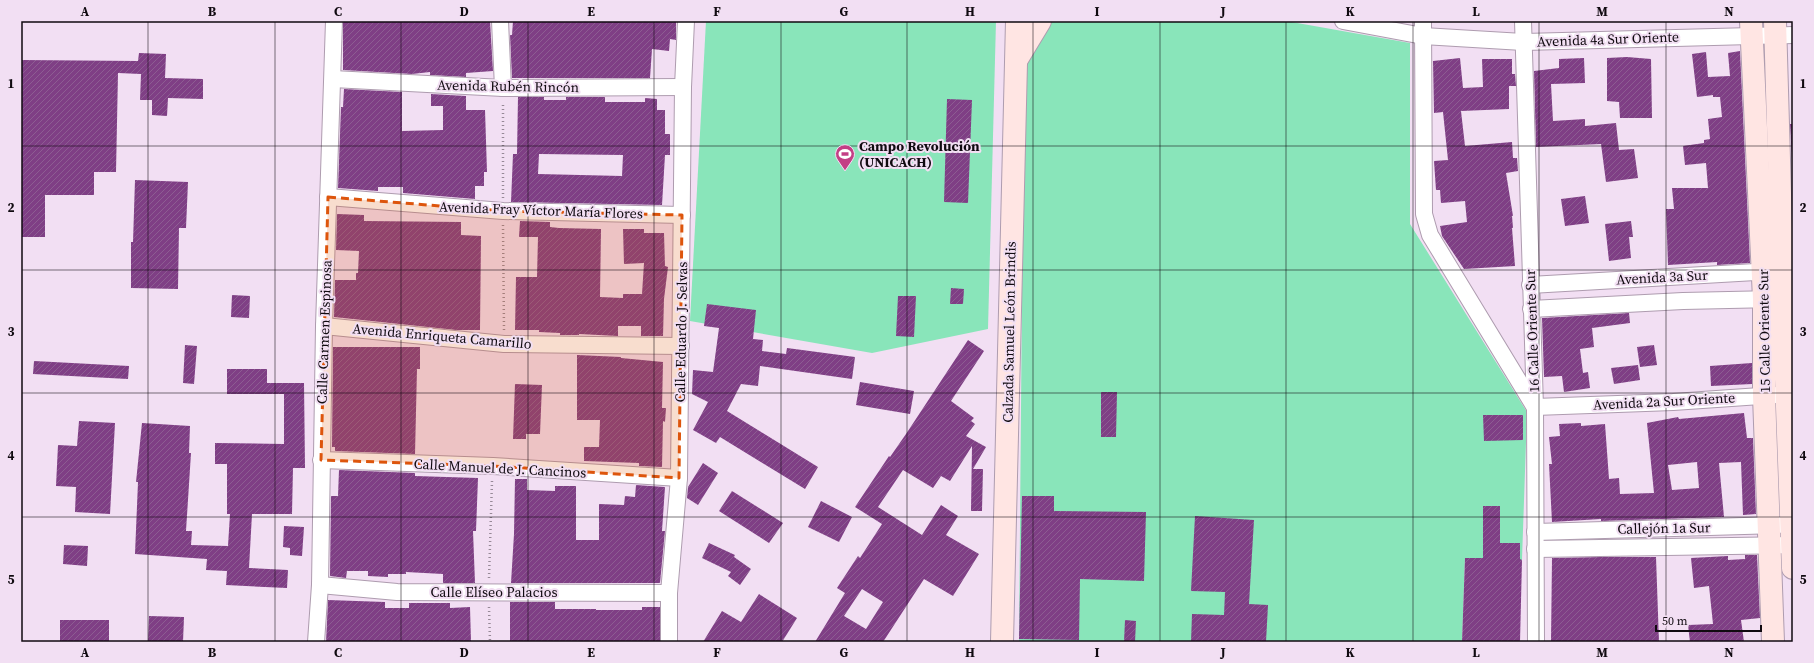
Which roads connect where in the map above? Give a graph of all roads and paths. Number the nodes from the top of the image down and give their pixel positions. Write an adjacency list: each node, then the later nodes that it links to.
1 (334, 21): 13 (street, Calle Carmen Espinosa)
2 (500, 21): 15 (street)
3 (686, 21): 14 (street, Calle Eduardo J. Selvas)
4 (1017, 21): 12 (main road, Calzada Samuel León Brindis)
5 (1040, 21): 12 (main road)
6 (1343, 21): 8 (street, Avenida 4a Sur Oriente)
7 (1523, 21): 11 (street, 16 Calle Oriente Sur)
8 (1423, 28): 11 (street, Avenida 4a Sur Oriente); 28 (street)
9 (1751, 28): 10 (street, Avenida 4a Sur Oriente); 11 (street, Avenida 4a Sur Oriente); 18 (main road, 15 Calle Oriente Sur)
10 (1782, 31): 18 (main road, 15 Calle Oriente Sur)
11 (1523, 42): 20 (street, 16 Calle Oriente Sur)
12 (1016, 60): 43 (main road, Calzada Samuel León Brindis)
13 (333, 79): 15 (street, Avenida Rubén Rincón); 16 (street, Calle Carmen Espinosa)
14 (683, 87): 15 (street, Avenida Rubén Rincón); 17 (street, Calle Eduardo J. Selvas)
15 (503, 88)
16 (328, 197): 17 (street, Avenida Fray Víctor María Flores); 24 (street, Calle Carmen Espinosa)
17 (682, 215): 25 (street, Calle Eduardo J. Selvas)
18 (1779, 271): 19 (street, Avenida 3a Sur); 21 (main road, 15 Calle Oriente Sur)
19 (1682, 276): 20 (street, Avenida 3a Sur); 22 (street)
20 (1530, 285): 23 (street, 16 Calle Oriente Sur)
21 (1780, 298): 22 (street, Avenida 3a Sur); 26 (main road, 15 Calle Oriente Sur); 27 (main road, 15 Calle Oriente Sur)
22 (1683, 301): 23 (street, Avenida 3a Sur)
23 (1531, 309): 28 (street, 16 Calle Oriente Sur)
24 (324, 326): 25 (street, Avenida Enriqueta Camarillo); 29 (street, Calle Carmen Espinosa)
25 (681, 346): 31 (street, Calle Eduardo J. Selvas)
26 (1790, 394): 27 (street, Avenida 2a Sur Oriente); 33 (main road, 15 Calle Oriente Sur)
27 (1764, 396): 28 (street, Avenida 2a Sur Oriente); 34 (main road, 15 Calle Oriente Sur)
28 (1535, 407): 32 (street, 16 Calle Oriente Sur)
29 (321, 460): 30 (street, Calle Manuel de J. Cancinos); 37 (street, Calle Carmen Espinosa)
30 (493, 466): 31 (street, Calle Manuel de J. Cancinos); 38 (path)
31 (679, 478): 39 (street, Calle Eduardo J. Selvas)
32 (1535, 532): 34 (street, Callejón 1a Sur); 35 (street, 16 Calle Oriente Sur)
33 (1793, 535): 34 (street, Callejón 1a Sur); 36 (main road, 15 Calle Oriente Sur)
34 (1769, 536): 35 (street, Callejón 1a Sur); 45 (main road, 15 Calle Oriente Sur)
35 (1535, 549): 44 (street, 16 Calle Oriente Sur)
36 (1793, 568)
37 (320, 585): 38 (street, Calle Elíseo Palacios); 40 (street, Calle Carmen Espinosa)
38 (488, 592): 39 (street, Calle Elíseo Palacios); 41 (path)
39 (669, 593): 42 (street, Calle Eduardo J. Selvas)
40 (316, 642)
41 (490, 642)
42 (669, 642)
43 (1002, 642)
44 (1536, 642)
45 (1773, 642)

